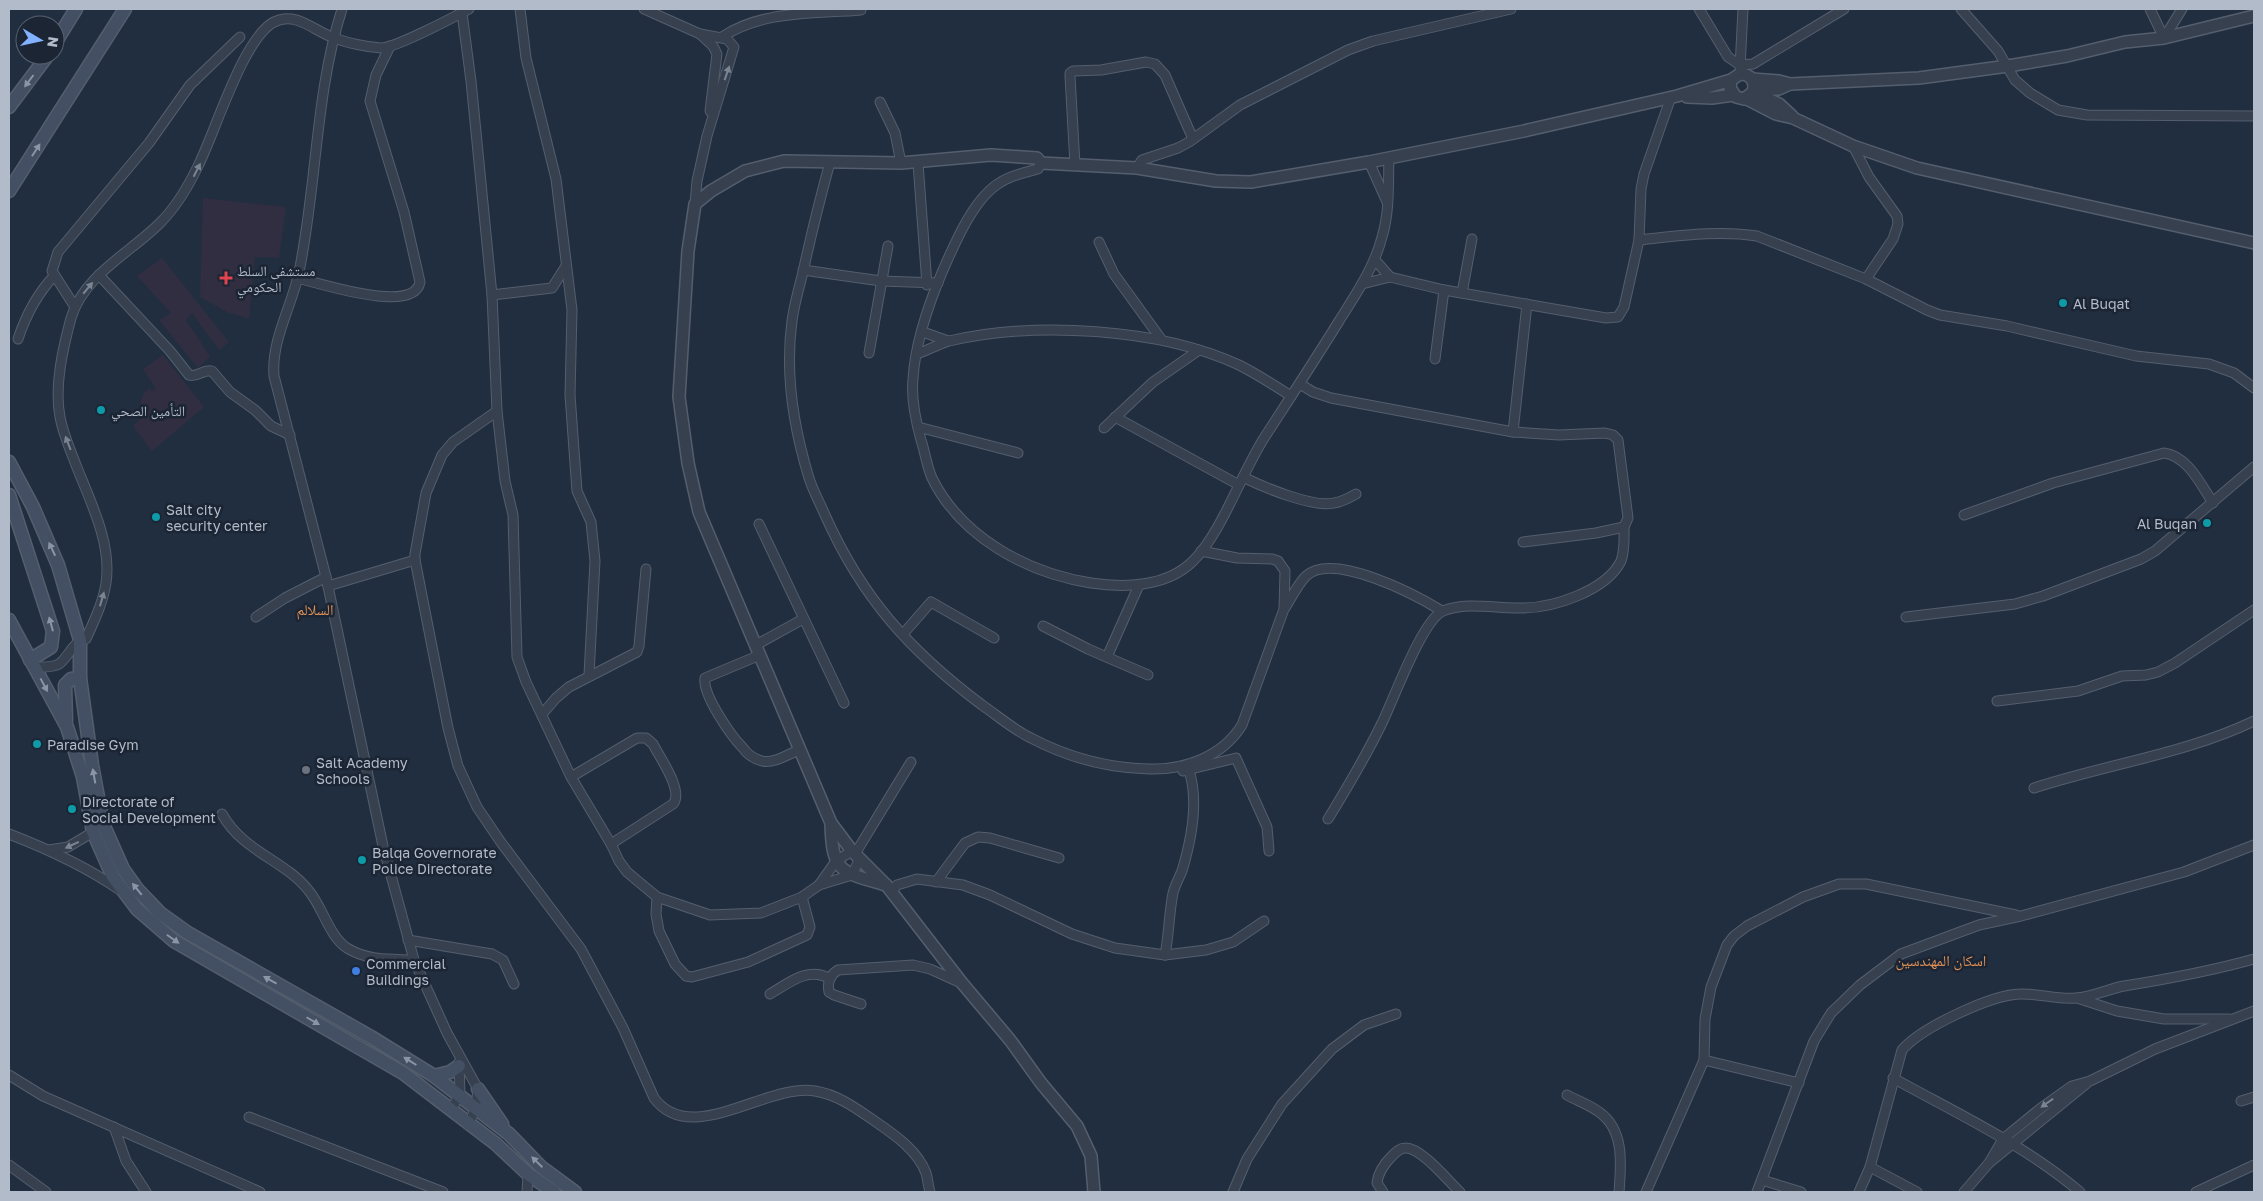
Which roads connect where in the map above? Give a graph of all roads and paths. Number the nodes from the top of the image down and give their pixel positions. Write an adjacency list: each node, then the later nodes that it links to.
1 (76, 9): 16 (main road)
2 (125, 9): 43 (main road, one-way to 2)
3 (342, 9): 20 (street)
4 (520, 9): 52 (street)
5 (644, 9): 17 (street)
6 (1511, 9): 33 (street)
7 (1699, 9): 25 (street)
8 (1743, 9): 25 (street)
9 (1844, 9): 25 (street)
10 (1961, 9): 24 (street)
11 (2150, 9): 21 (street)
12 (2182, 9): 21 (street)
13 (862, 10): 19 (street)
14 (465, 11): 22 (street); 65 (street)
15 (2254, 16): 21 (street)
16 (65, 27)
17 (700, 34): 19 (street); 32 (street)
18 (240, 37): 55 (street)
19 (722, 37): 32 (street, one-way to 19)
20 (333, 38): 22 (street); 54 (street, one-way to 20); 56 (street)
21 (2164, 38): 24 (street)
22 (390, 46): 56 (street)
23 (40, 65): 30 (main road, one-way to 30)
24 (2008, 66): 26 (street); 31 (street)
25 (1737, 73): 26 (street); 27 (street); 28 (street)
26 (1751, 90): 27 (street); 34 (street)
27 (1733, 95): 28 (street)
28 (1674, 97): 35 (street); 47 (street)
29 (880, 102): 39 (street)
30 (9, 107)
31 (2254, 116)
32 (707, 136): 44 (street)
33 (1193, 139): 41 (street); 42 (street)
34 (1853, 146): 49 (street); 58 (street)
35 (1389, 158): 38 (street); 45 (street)
36 (830, 162): 39 (street); 44 (street); 53 (street)
37 (918, 162): 39 (street); 40 (street); 61 (street)
38 (1369, 162): 42 (street); 45 (street)
39 (901, 163)
40 (1041, 163): 41 (street); 60 (street)
41 (1074, 165): 42 (street)
42 (1137, 168)
43 (9, 190)
44 (695, 204): 112 (street)
45 (1388, 205): 51 (street)
46 (1472, 239): 64 (street)
47 (1639, 240): 58 (street); 66 (street)
48 (1099, 242): 70 (street)
49 (2254, 243)
50 (888, 246): 59 (street)
51 (1375, 260): 57 (street); 62 (street)
52 (566, 266): 65 (street); 115 (street)
53 (804, 270): 59 (street); 109 (street)
54 (99, 275): 67 (street, one-way to 54); 84 (street)
55 (54, 276): 67 (street); 69 (street)
56 (297, 278): 84 (street)
57 (1390, 278): 62 (street); 63 (street)
58 (1866, 279): 77 (street)
59 (881, 281): 61 (street); 73 (street)
60 (938, 283): 61 (street); 68 (street)
61 (926, 284)
62 (1362, 284): 76 (street)
63 (1444, 290): 64 (street); 75 (street)
64 (1462, 293): 66 (street)
65 (492, 295): 79 (street)
66 (1527, 304): 83 (street)
67 (75, 307): 111 (street, one-way to 67)
68 (923, 332): 71 (street); 74 (street)
69 (18, 339)
70 (1161, 339): 71 (street); 72 (street)
71 (948, 341): 74 (street)
72 (1199, 350): 78 (street); 80 (street)
73 (869, 354)
74 (918, 354): 81 (street)
75 (1435, 359)
76 (1300, 384): 78 (street); 83 (street)
77 (2254, 388)
78 (1291, 396): 88 (street)
79 (497, 411): 97 (street); 120 (street)
80 (1115, 417): 82 (street); 88 (street)
81 (918, 428): 85 (street); 100 (street)
82 (1104, 428)
83 (1513, 432): 94 (street)
84 (290, 435): 99 (street)
85 (1018, 453)
86 (9, 462): 111 (main road, one-way to 86)
87 (2254, 466): 91 (street)
88 (1241, 481): 89 (street); 96 (street)
89 (1356, 494)
90 (9, 495): 114 (main road, one-way to 90)
91 (2213, 503): 92 (street); 105 (street)
92 (1964, 515)
93 (759, 524): 106 (street)
94 (1624, 527): 95 (street); 103 (street)
95 (1523, 542)
96 (1201, 550): 100 (street); 101 (street)
97 (415, 560): 99 (street); 198 (street)
98 (646, 569): 115 (street)
99 (327, 581): 104 (street); 150 (street)
100 (1139, 585): 113 (street)
101 (1284, 609): 103 (street); 125 (street)
102 (2254, 610): 118 (street)
103 (1442, 611): 130 (street)
104 (256, 617)
105 (1906, 617)
106 (803, 619): 112 (street); 119 (street)
107 (10, 625): 114 (main road)
108 (1043, 626): 113 (street)
109 (902, 634): 110 (street); 125 (street)
110 (994, 638)
111 (80, 640): 114 (street); 117 (main road)
112 (758, 650): 123 (street); 123 (street)
113 (1107, 658): 116 (street)
114 (32, 663): 122 (main road, one-way to 122)
115 (589, 675): 120 (street)
116 (1148, 675)
117 (80, 678): 122 (main road); 167 (main road, one-way to 117)
118 (1997, 701)
119 (844, 703)
120 (543, 713): 127 (street)
121 (2254, 721): 128 (street)
122 (67, 726): 132 (main road)
123 (799, 750): 131 (street)
124 (911, 762): 138 (street)
125 (1170, 769): 126 (street)
126 (1189, 771): 137 (street); 151 (street)
127 (571, 777): 134 (street); 134 (street)
128 (2034, 788)
129 (222, 814): 153 (street)
130 (1328, 819)
131 (831, 823): 138 (street); 140 (street)
132 (93, 832): 136 (street, one-way to 136); 145 (main road)
133 (9, 834): 136 (street)
134 (611, 844): 146 (street)
135 (2254, 845): 148 (street)
136 (49, 850): 145 (street)
137 (1269, 851)
138 (856, 854): 140 (street); 141 (street); 144 (street)
139 (1059, 858): 142 (street)
140 (836, 861): 141 (street); 143 (street)
141 (852, 875): 143 (street); 144 (street)
142 (936, 882): 144 (street); 151 (street)
143 (819, 885): 147 (street)
144 (890, 888): 155 (street)
145 (123, 892): 177 (main road, one-way to 177)
146 (657, 897): 147 (street); 147 (street)
147 (802, 897)
148 (2022, 916): 164 (street); 170 (street)
149 (1264, 921): 151 (street)
150 (408, 940): 153 (street); 156 (street)
151 (1165, 954)
152 (2254, 959): 158 (street)
153 (414, 960): 163 (street)
154 (830, 979): 155 (street); 157 (street); 159 (street)
155 (962, 983): 189 (street)
156 (514, 984)
157 (770, 994)
158 (2076, 998): 162 (street); 168 (street)
159 (861, 1004)
160 (2254, 1011): 162 (street)
161 (1396, 1014): 201 (street)
162 (2236, 1019): 169 (street)
163 (457, 1049): 165 (street); 171 (street)
164 (1704, 1060): 170 (street); 205 (street)
165 (459, 1066): 167 (main road); 172 (street)
166 (9, 1075): 180 (street)
167 (434, 1076): 172 (main road)
168 (1893, 1078): 182 (street); 187 (street)
169 (2090, 1081): 182 (street, one-way to 182); 183 (street)
170 (1799, 1083): 190 (street)
171 (478, 1089): 176 (street); 181 (main road)
172 (460, 1094): 176 (main road); 177 (street)
173 (1567, 1095): 204 (street)
174 (2254, 1097): 175 (street)
175 (2241, 1101)
176 (476, 1108): 179 (street); 181 (main road)
177 (451, 1110): 179 (main road)
178 (249, 1117): 194 (street)
179 (468, 1124): 188 (main road)
180 (114, 1127): 192 (street); 193 (street)
181 (509, 1134): 197 (main road, one-way to 181)
182 (2003, 1139): 183 (street); 184 (street)
183 (2011, 1145): 184 (street); 211 (street)
184 (1989, 1163): 210 (street)
185 (9, 1165): 191 (street)
186 (2254, 1165): 212 (street)
187 (1870, 1167): 208 (street); 209 (street)
188 (528, 1174): 195 (street); 196 (main road)
189 (1093, 1180): 199 (street); 200 (street)
190 (1762, 1180): 206 (street); 207 (street)
191 (46, 1192)
192 (146, 1192)
193 (260, 1192)
194 (442, 1192)
195 (527, 1192)
196 (554, 1192)
197 (575, 1192)
198 (930, 1192)
199 (1087, 1192)
200 (1094, 1192)
201 (1233, 1192)
202 (1383, 1192): 203 (street)
203 (1460, 1192)
204 (1619, 1192)
205 (1646, 1192)
206 (1757, 1192)
207 (1801, 1192)
208 (1859, 1192)
209 (1917, 1192)
210 (1964, 1192)
211 (2080, 1192)
212 (2196, 1192)

